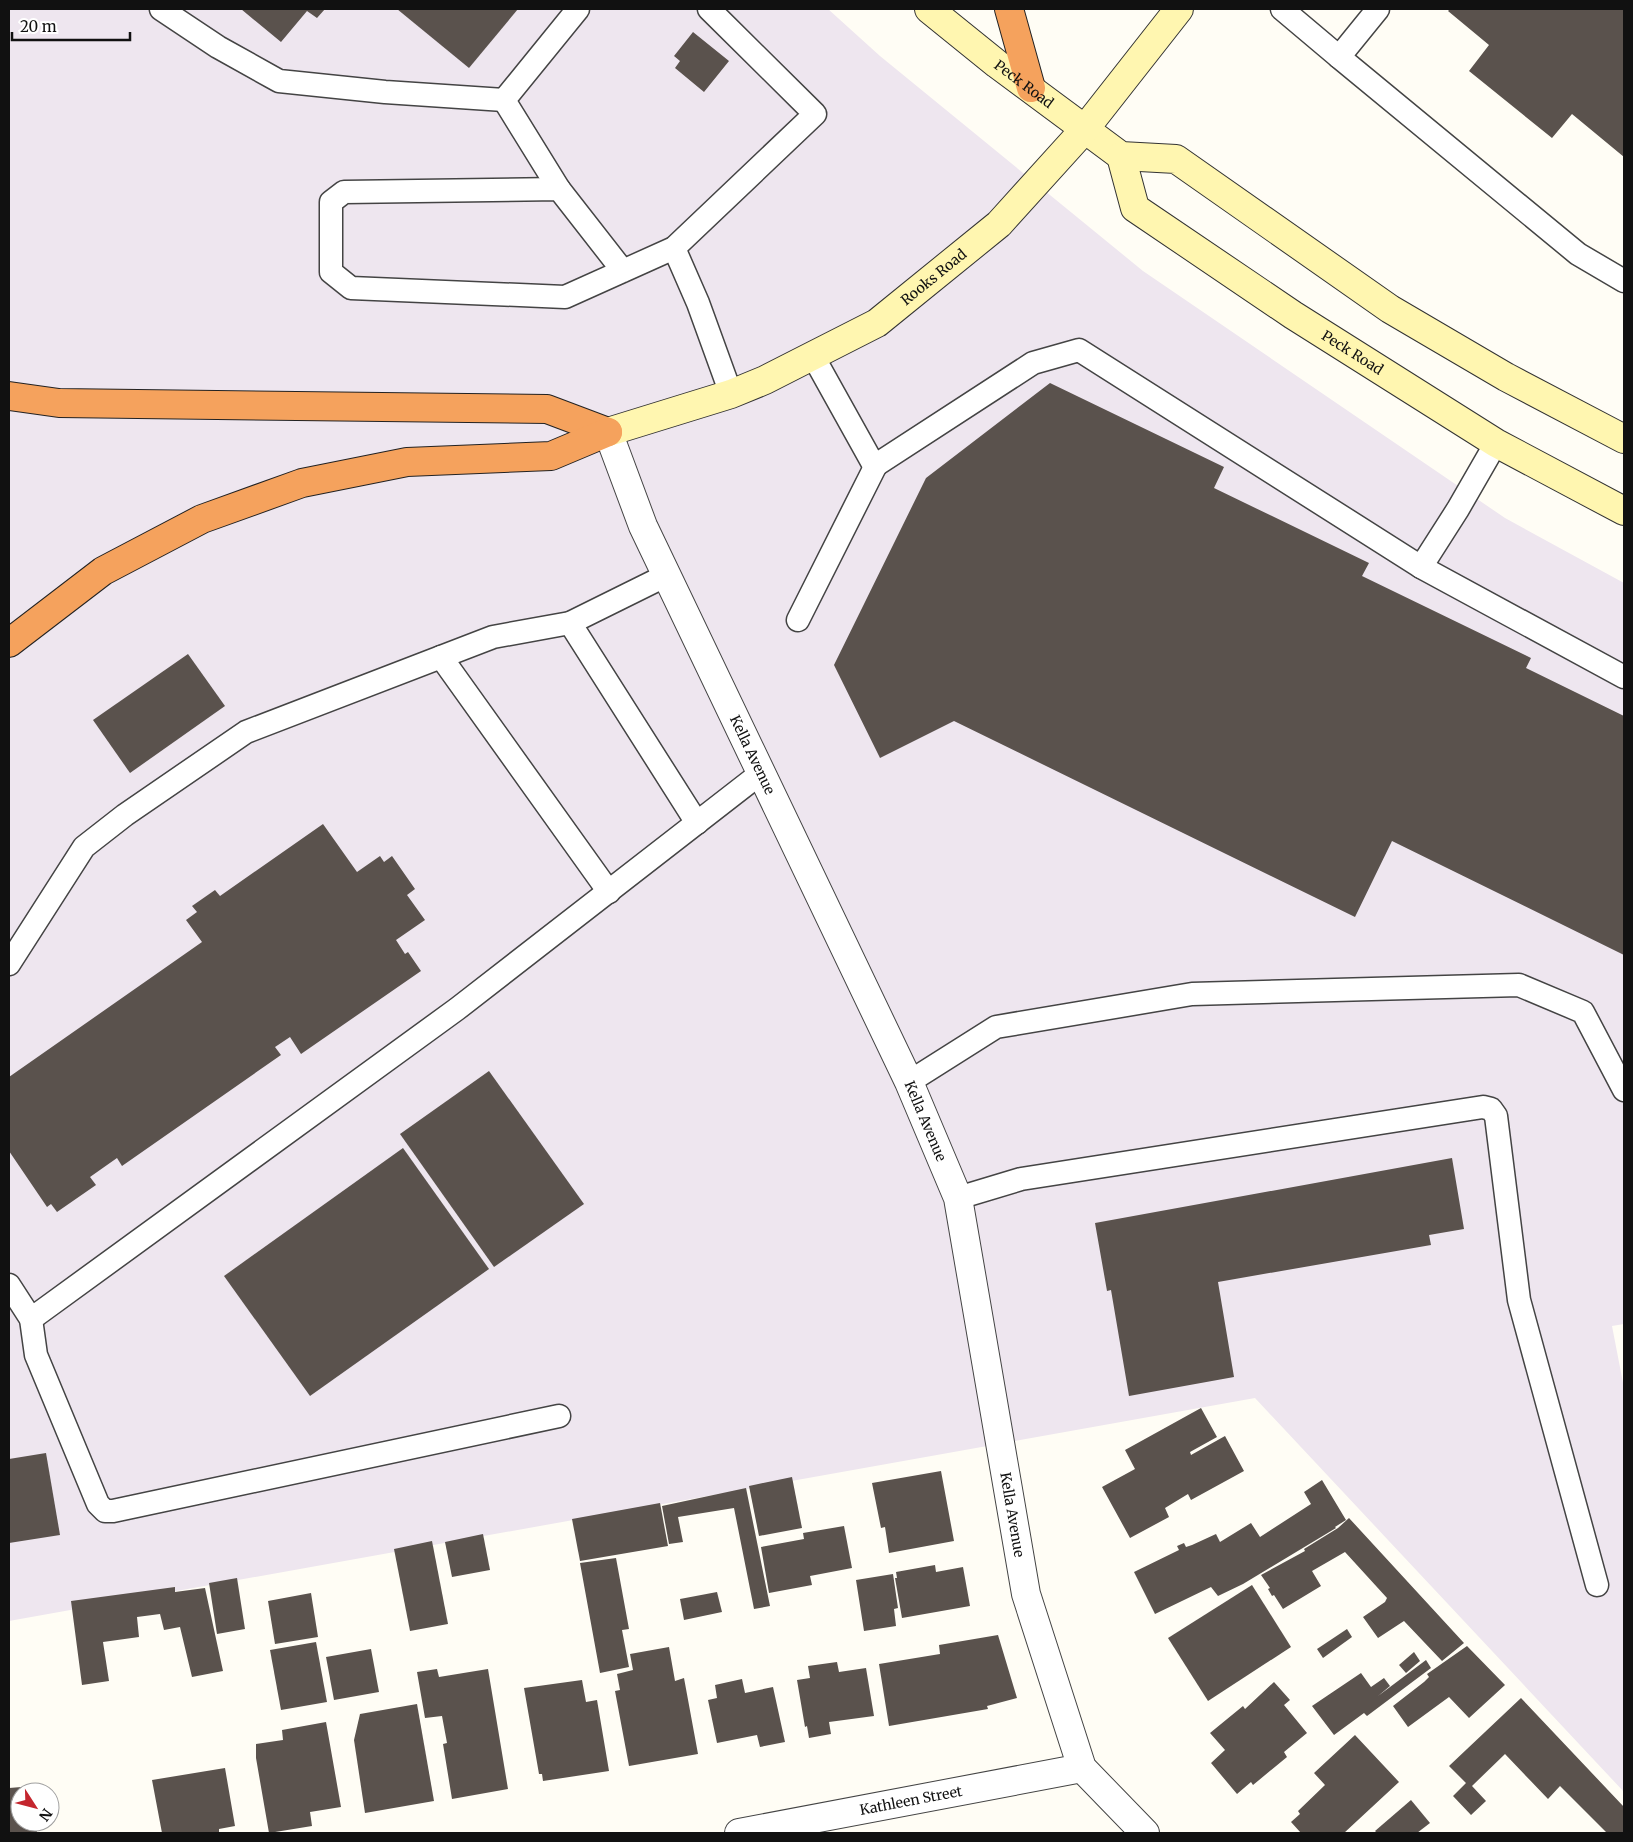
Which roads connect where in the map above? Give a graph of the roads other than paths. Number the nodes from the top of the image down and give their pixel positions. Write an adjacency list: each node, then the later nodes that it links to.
1 (161, 9): 11 (lane)
2 (578, 9): 11 (lane)
3 (709, 9): 15 (lane)
4 (929, 9): 10 (main road, Peck Road)
5 (1010, 9): 10 (highway)
6 (1179, 9): 12 (main road, Rooks Road)
7 (1282, 9): 9 (lane)
8 (1378, 9): 9 (lane)
9 (1339, 57): 17 (lane)
10 (1031, 88): 12 (main road, Peck Road)
11 (504, 100): 14 (lane)
12 (1084, 130): 13 (main road, Peck Road); 18 (main road, Rooks Road)
13 (1121, 156): 22 (main road); 23 (main road, Peck Road)
14 (559, 189): 16 (lane); 16 (lane)
15 (674, 248): 16 (lane); 19 (lane)
16 (623, 271)
17 (1624, 281)
18 (813, 356): 19 (main road, Rooks Road); 24 (lane)
19 (731, 394): 21 (main road, Rooks Road)
20 (9, 396): 21 (highway)
21 (608, 432): 27 (street, Kella Avenue); 30 (highway)
22 (1624, 438)
23 (1496, 443): 25 (main road, Peck Road); 26 (lane)
24 (876, 465): 26 (lane); 28 (lane)
25 (1624, 511)
26 (1421, 567): 32 (lane)
27 (667, 575): 29 (lane); 33 (street, Kella Avenue)
28 (798, 620)
29 (570, 623): 31 (lane); 34 (lane)
30 (9, 643)
31 (441, 657): 35 (lane); 36 (lane)
32 (1624, 677)
33 (762, 773): 34 (lane); 37 (street, Kella Avenue)
34 (697, 823): 35 (lane)
35 (609, 892): 41 (lane)
36 (9, 964)
37 (909, 1082): 38 (lane); 39 (street, Kella Avenue)
38 (1624, 1090)
39 (958, 1198): 43 (lane); 44 (street, Kella Avenue)
40 (9, 1285): 41 (lane)
41 (31, 1319): 42 (lane)
42 (559, 1416)
43 (1597, 1585)
44 (1082, 1768): 45 (street, Kathleen Street); 46 (street, Kella Avenue)
45 (739, 1833)
46 (1145, 1833)

